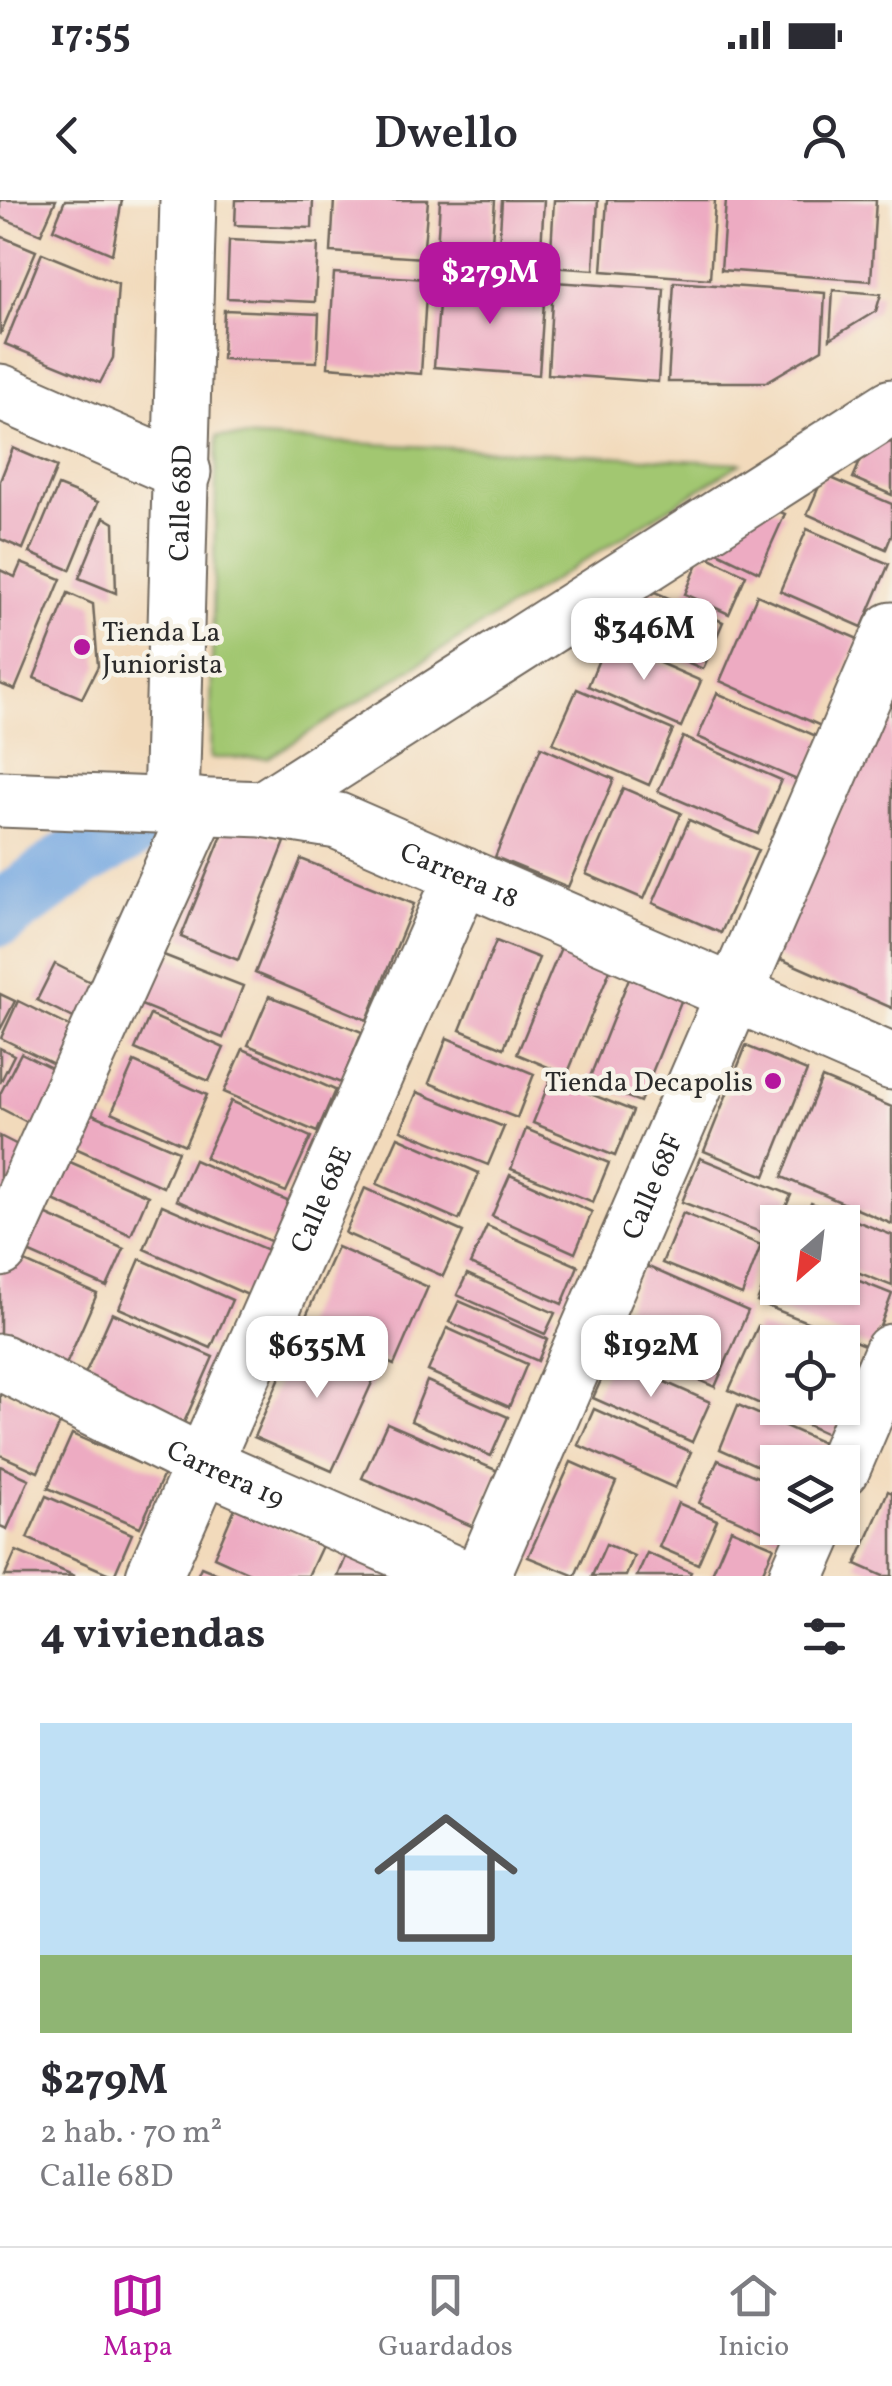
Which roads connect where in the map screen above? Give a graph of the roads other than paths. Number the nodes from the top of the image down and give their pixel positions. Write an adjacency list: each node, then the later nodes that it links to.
1 (188, 200): 4 (street, Calle 68D)
2 (0, 392): 4 (street)
3 (892, 406): 8 (street)
4 (183, 472): 7 (street, Calle 68D)
5 (892, 630): 10 (street, Calle 68F)
6 (0, 799): 7 (street, Carrera 18)
7 (186, 806): 8 (street, Carrera 18); 12 (street, Calle 68D)
8 (263, 809): 9 (street, Carrera 18)
9 (463, 876): 10 (street, Carrera 18); 16 (street, Calle 68E)
10 (734, 993): 11 (street, Carrera 18); 20 (street, Calle 68F)
11 (892, 1062)
12 (0, 1249)
13 (892, 1352): 15 (street)
14 (0, 1362): 16 (street, Carrera 19)
15 (852, 1445)
16 (204, 1464): 18 (street, Calle 68E); 19 (street, Carrera 19)
17 (811, 1545): 21 (street)
18 (154, 1576)
19 (459, 1576)
20 (482, 1576)
21 (797, 1576)

